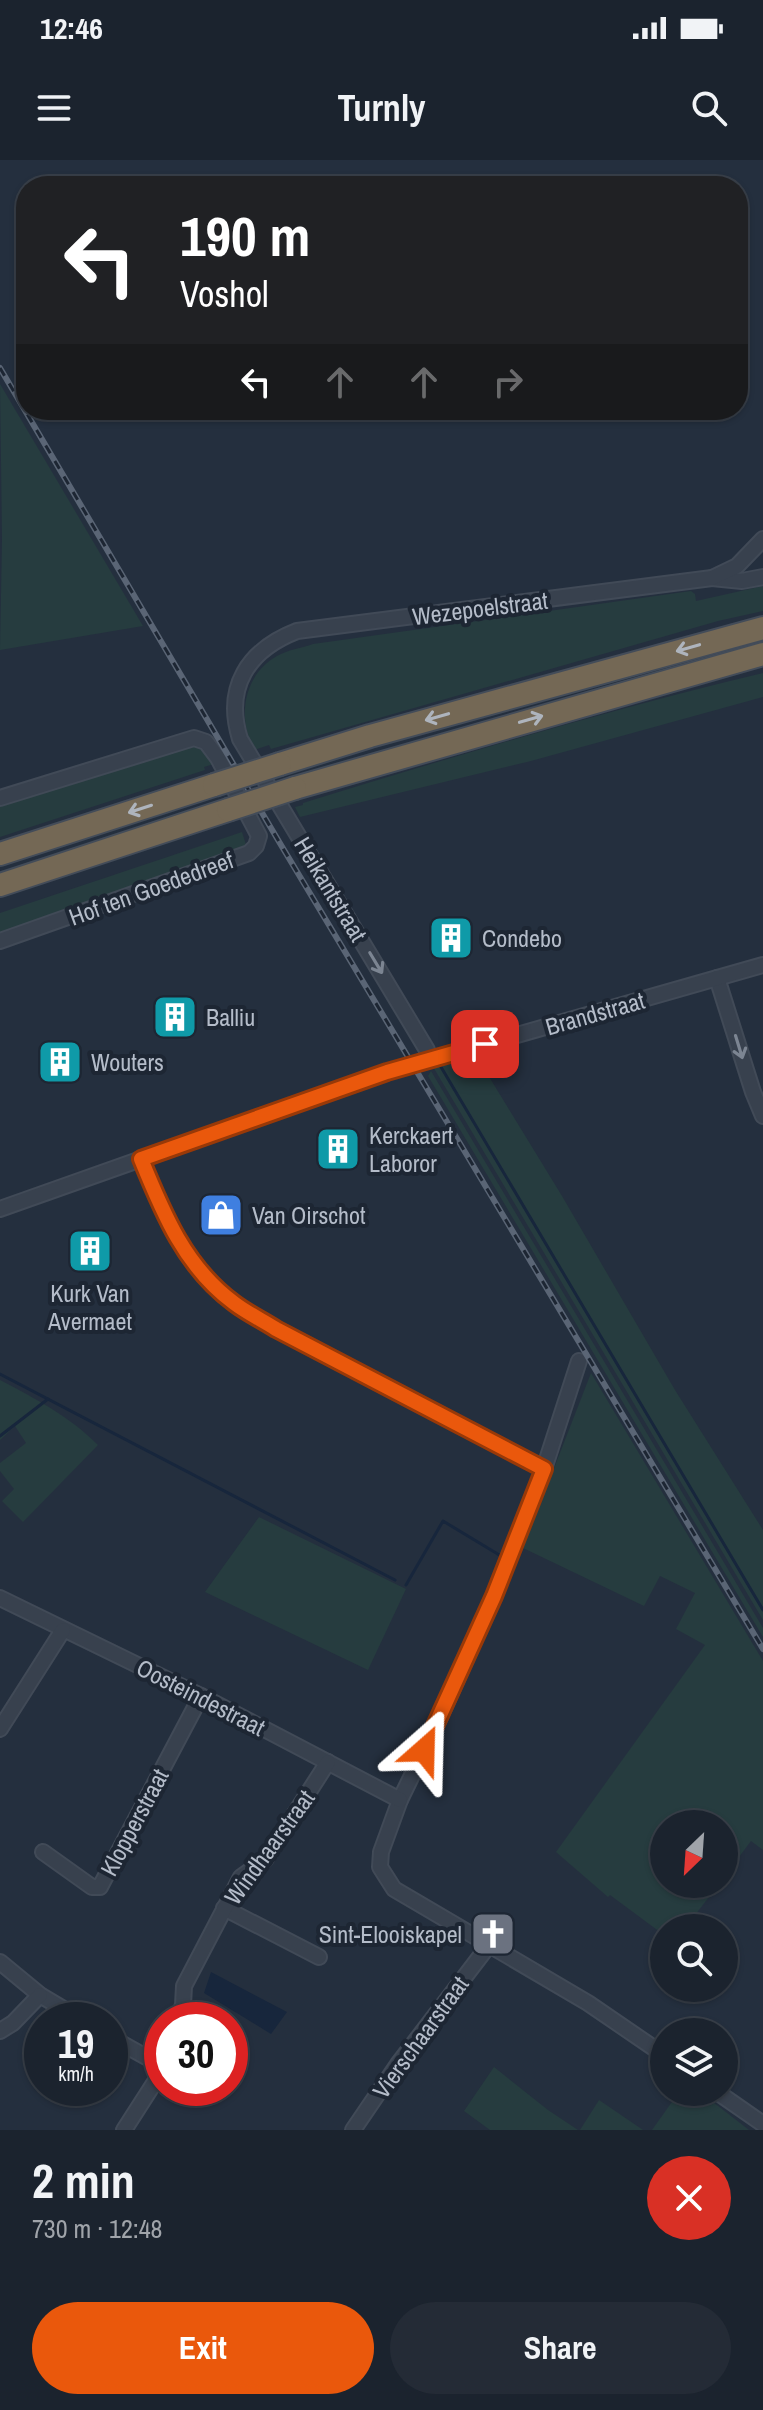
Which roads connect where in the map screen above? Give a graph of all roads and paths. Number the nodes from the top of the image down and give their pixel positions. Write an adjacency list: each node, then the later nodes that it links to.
1 (763, 539): 3 (street, Wezepoelstraat)
2 (763, 577): 3 (street)
3 (712, 578): 6 (street, Wezepoelstraat)
4 (763, 628): 8 (highway, one-way to 8, bridge)
5 (763, 654): 9 (highway, one-way to 5, bridge)
6 (235, 722): 13 (street, Heikantstraat, one-way to 13)
7 (0, 798): 10 (street, Hof ten Goededreef)
8 (0, 854)
9 (0, 885)
10 (0, 941)
11 (763, 965): 12 (street, Brandstraat)
12 (717, 978): 13 (street, Brandstraat); 14 (street, one-way to 14)
13 (427, 1061): 15 (street, Brandstraat)
14 (763, 1116)
15 (141, 1159): 16 (street, Brandstraat); 18 (street)
16 (0, 1209)
17 (579, 1361): 18 (street)
18 (544, 1469): 24 (street)
19 (0, 1598): 20 (street, Oosteindestraat)
20 (63, 1630): 21 (street, Oosteindestraat); 22 (street)
21 (201, 1696): 23 (street, Oosteindestraat); 25 (street, Klopperstraat)
22 (0, 1729)
23 (328, 1762): 24 (street, Oosteindestraat); 26 (street, Windhaarstraat)
24 (400, 1800): 27 (street)
25 (43, 1852)
26 (224, 1908): 28 (street); 32 (street, Windhaarstraat)
27 (489, 1945): 34 (street); 39 (street, Vierschaarstraat)
28 (319, 1957)
29 (0, 1962): 30 (street)
30 (40, 1995): 31 (street); 33 (street)
31 (52, 2002)
32 (182, 2002)
33 (0, 2031)
34 (650, 2045)
35 (144, 2099): 38 (street)
36 (737, 2106): 37 (street)
37 (763, 2124)
38 (124, 2130)
39 (353, 2130)

